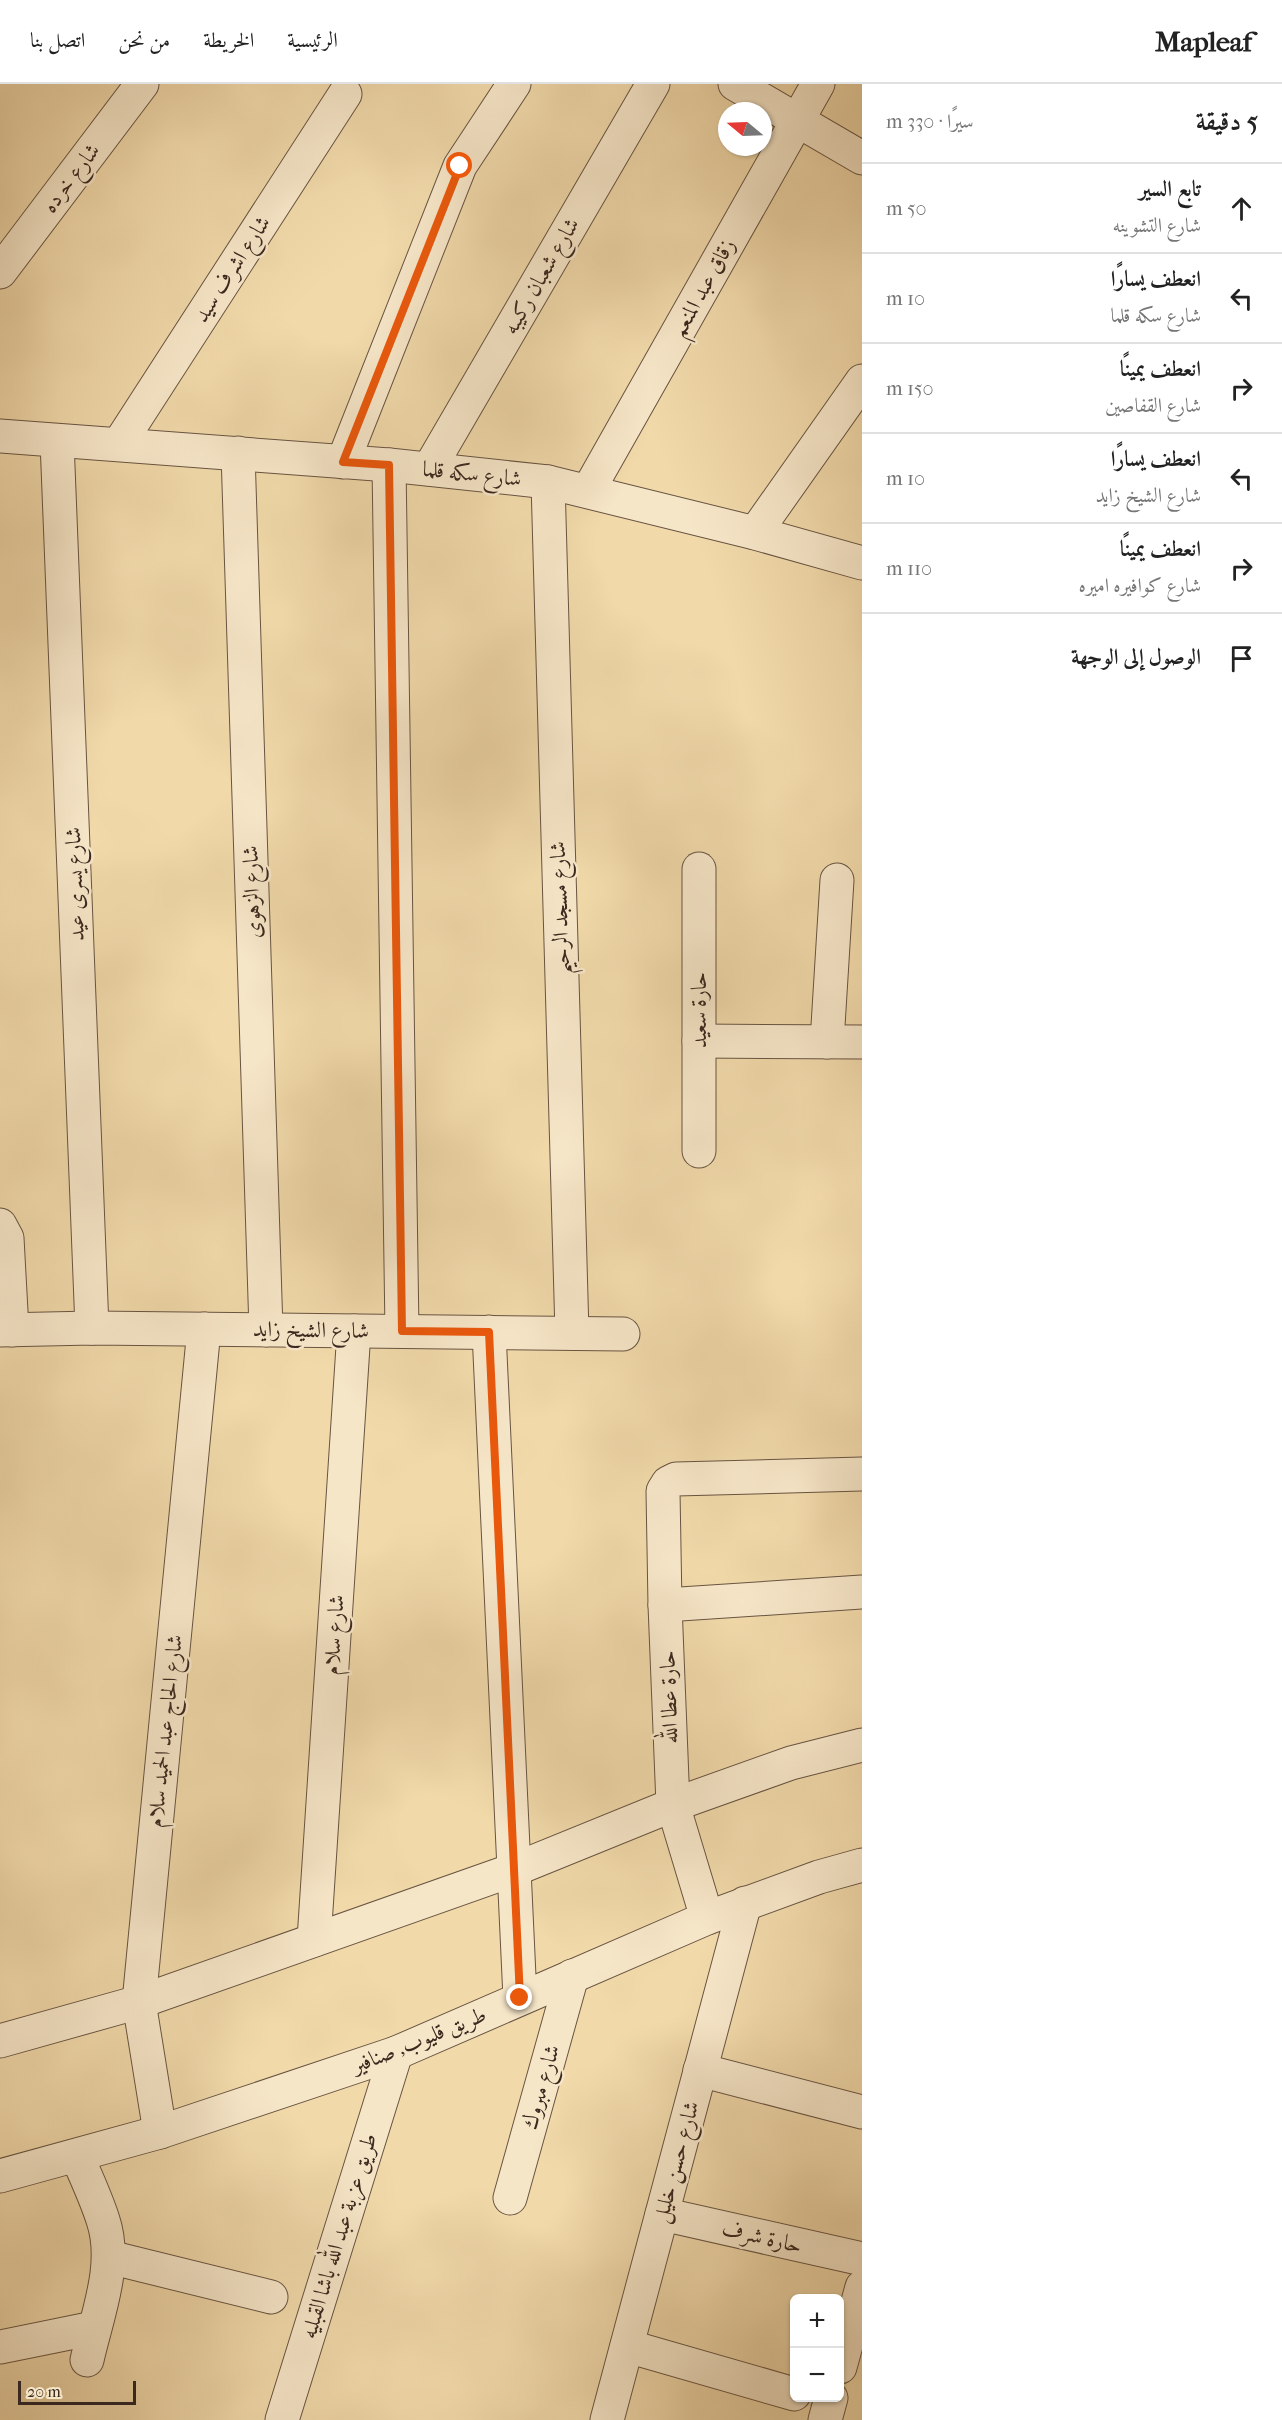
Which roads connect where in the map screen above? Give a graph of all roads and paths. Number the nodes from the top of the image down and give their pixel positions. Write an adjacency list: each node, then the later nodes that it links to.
1 (142, 84): 9 (street, شارع خرده)
2 (514, 84): 15 (street)
3 (653, 84): 17 (street, شارع شعبان ركيبه)
4 (735, 84): 7 (street)
5 (818, 84): 7 (street, زقاق عبد المنعم)
6 (345, 94): 13 (street, شارع اشرف سيد)
7 (798, 119): 8 (street); 19 (street, زقاق عبد المنعم)
8 (862, 158)
9 (0, 272)
10 (862, 381): 20 (street)
11 (0, 436): 12 (street, شارع سكه قلما)
12 (57, 441): 13 (street, شارع سكه قلما); 29 (street, شارع يسرى عيد)
13 (119, 444): 14 (street, شارع سكه قلما)
14 (238, 453): 15 (street, شارع سكه قلما); 32 (street, شارع الزهوى)
15 (343, 462): 16 (street, شارع سكه قلما)
16 (389, 465): 17 (street, شارع سكه قلما); 34 (street)
17 (429, 469): 18 (street, شارع سكه قلما)
18 (548, 482): 19 (street, شارع سكه قلما); 36 (street, شارع مسجد الرحيم)
19 (588, 491): 20 (street, شارع سكه قلما)
20 (755, 533): 21 (street, شارع سكه قلما)
21 (862, 563)
22 (699, 869): 24 (street, حارة سعيد)
23 (837, 880): 25 (street)
24 (699, 1041): 25 (street); 27 (street, حارة سعيد)
25 (827, 1042): 26 (street)
26 (862, 1042)
27 (699, 1151)
28 (0, 1225): 31 (street)
29 (92, 1328): 30 (street, شارع الشيخ زايد); 31 (street, شارع الشيخ زايد)
30 (204, 1329): 32 (street, شارع الشيخ زايد); 50 (street, شارع الحاج عبد الحميد سلام)
31 (6, 1330)
32 (266, 1330): 33 (street, شارع الشيخ زايد)
33 (354, 1331): 34 (street, شارع الشيخ زايد); 47 (street, شارع سلام)
34 (402, 1331): 35 (street, شارع الشيخ زايد)
35 (489, 1332): 36 (street, شارع الشيخ زايد); 44 (street)
36 (572, 1333): 37 (street, شارع الشيخ زايد)
37 (623, 1334)
38 (862, 1474): 40 (street, حارة عطا الله)
39 (862, 1592): 40 (street)
40 (665, 1605): 42 (street, حارة عطا الله)
41 (862, 1745): 42 (street)
42 (673, 1805): 44 (street); 46 (street, حارة عطا الله)
43 (862, 1865): 45 (street, طريق قليوب, صنافير)
44 (513, 1870): 47 (street); 49 (street)
45 (745, 1903): 46 (street, طريق قليوب, صنافير); 53 (street, شارع حسن خليل)
46 (707, 1918): 48 (street, طريق قليوب, صنافير)
47 (314, 1940): 50 (street)
48 (572, 1976): 49 (street, طريق قليوب, صنافير); 58 (street, شارع مبروك)
49 (520, 1998): 52 (street, طريق قليوب, صنافير)
50 (139, 2002): 51 (street); 55 (street, شارع الحاج عبد الحميد سلام)
51 (0, 2042)
52 (396, 2053): 55 (street, طريق قليوب, صنافير); 70 (street, طريق عزبة عبد الله باشا القبليه)
53 (700, 2070): 54 (street); 59 (street, شارع حسن خليل)
54 (862, 2112)
55 (160, 2132): 56 (street, طريق قليوب, صنافير)
56 (77, 2156): 57 (street, طريق قليوب, صنافير); 60 (street)
57 (0, 2176)
58 (510, 2198)
59 (662, 2214): 61 (street, حارة شرف); 65 (street, شارع حسن خليل)
60 (109, 2257): 63 (street); 64 (street)
61 (862, 2259)
62 (862, 2287): 67 (street)
63 (271, 2297)
64 (94, 2328): 66 (street); 68 (street)
65 (627, 2346): 69 (street); 71 (street, شارع حسن خليل)
66 (0, 2347)
67 (844, 2352)
68 (87, 2360)
69 (790, 2393)
70 (282, 2420)
71 (607, 2420)

